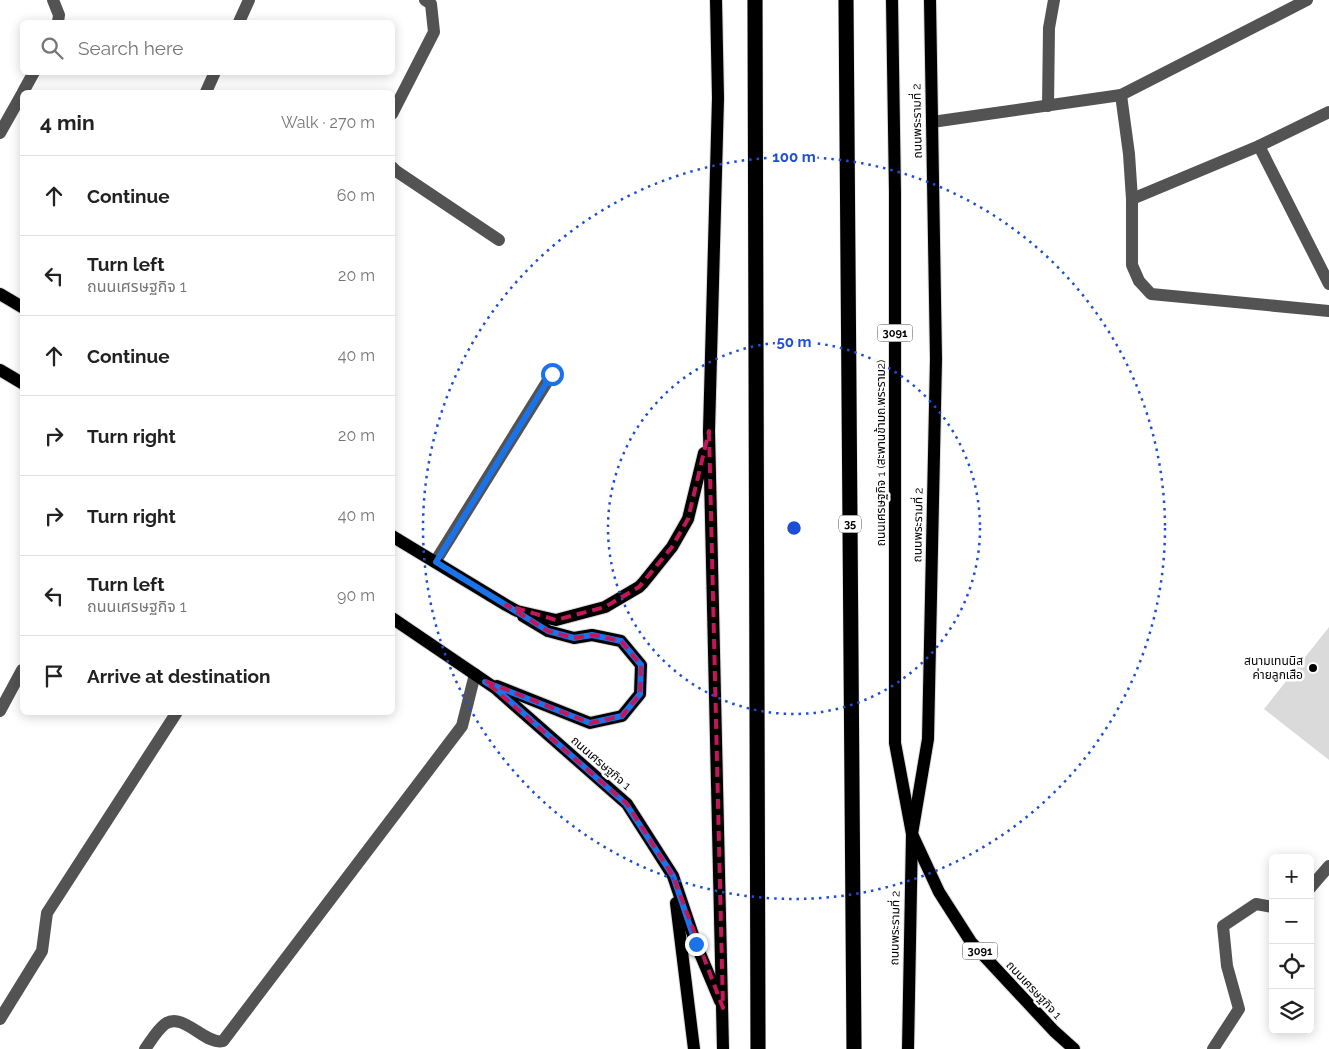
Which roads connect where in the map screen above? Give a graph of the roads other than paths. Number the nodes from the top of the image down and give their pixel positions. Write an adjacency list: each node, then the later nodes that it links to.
1 (53, 0): 11 (street)
2 (249, 0): 12 (street)
3 (425, 0): 20 (street)
4 (716, 0): 35 (main road)
5 (755, 0): 55 (highway)
6 (846, 0): 56 (highway, 35)
7 (892, 0): 40 (main road, ถนนเศรษฐกิจ 1 (สะพานข้ามถ.พระราม2) / 3091)
8 (930, 0): 22 (main road, ถนนพระรามที่ 2)
9 (1054, 0): 19 (street)
10 (1307, 0): 17 (street)
11 (58, 20)
12 (240, 20)
13 (32, 75): 15 (street)
14 (214, 75): 16 (street)
15 (25, 90)
16 (207, 90)
17 (1121, 96): 19 (street); 26 (street)
18 (20, 98): 23 (street)
19 (1048, 106): 22 (street)
20 (395, 108)
21 (1329, 112): 24 (street)
22 (932, 122): 45 (main road, ถนนพระรามที่ 2)
23 (0, 133)
24 (1259, 146): 26 (street); 28 (street)
25 (395, 170): 27 (street)
26 (1132, 199): 31 (street)
27 (499, 240)
28 (1329, 284)
29 (0, 294): 30 (main road)
30 (20, 307)
31 (1329, 311)
32 (0, 370): 34 (main road)
33 (552, 374): 37 (street)
34 (20, 382)
35 (709, 431): 38 (main road); 50 (main road)
36 (395, 538): 37 (main road)
37 (436, 562): 38 (main road)
38 (506, 605): 42 (main road)
39 (395, 620): 42 (main road, ถนนเศรษฐกิจ 1)
40 (894, 665): 45 (main road, ถนนเศรษฐกิจ 1 / 3091)
41 (20, 674): 43 (street)
42 (480, 678): 47 (main road, ถนนเศรษฐกิจ 1); 52 (street)
43 (0, 711)
44 (175, 715): 51 (street)
45 (912, 834): 57 (main road, ถนนพระรามที่ 2); 58 (main road, ถนนเศรษฐกิจ 1 / 3091)
46 (1329, 866): 48 (street)
47 (673, 876): 50 (main road, ถนนเศรษฐกิจ 1); 53 (main road)
48 (1314, 883)
49 (1269, 906): 59 (street)
50 (723, 1008): 54 (main road, ถนนเศรษฐกิจ 1)
51 (0, 1019)
52 (145, 1049)
53 (694, 1049)
54 (724, 1049)
55 (758, 1049)
56 (854, 1049)
57 (908, 1049)
58 (1074, 1049)
59 (1212, 1049)

